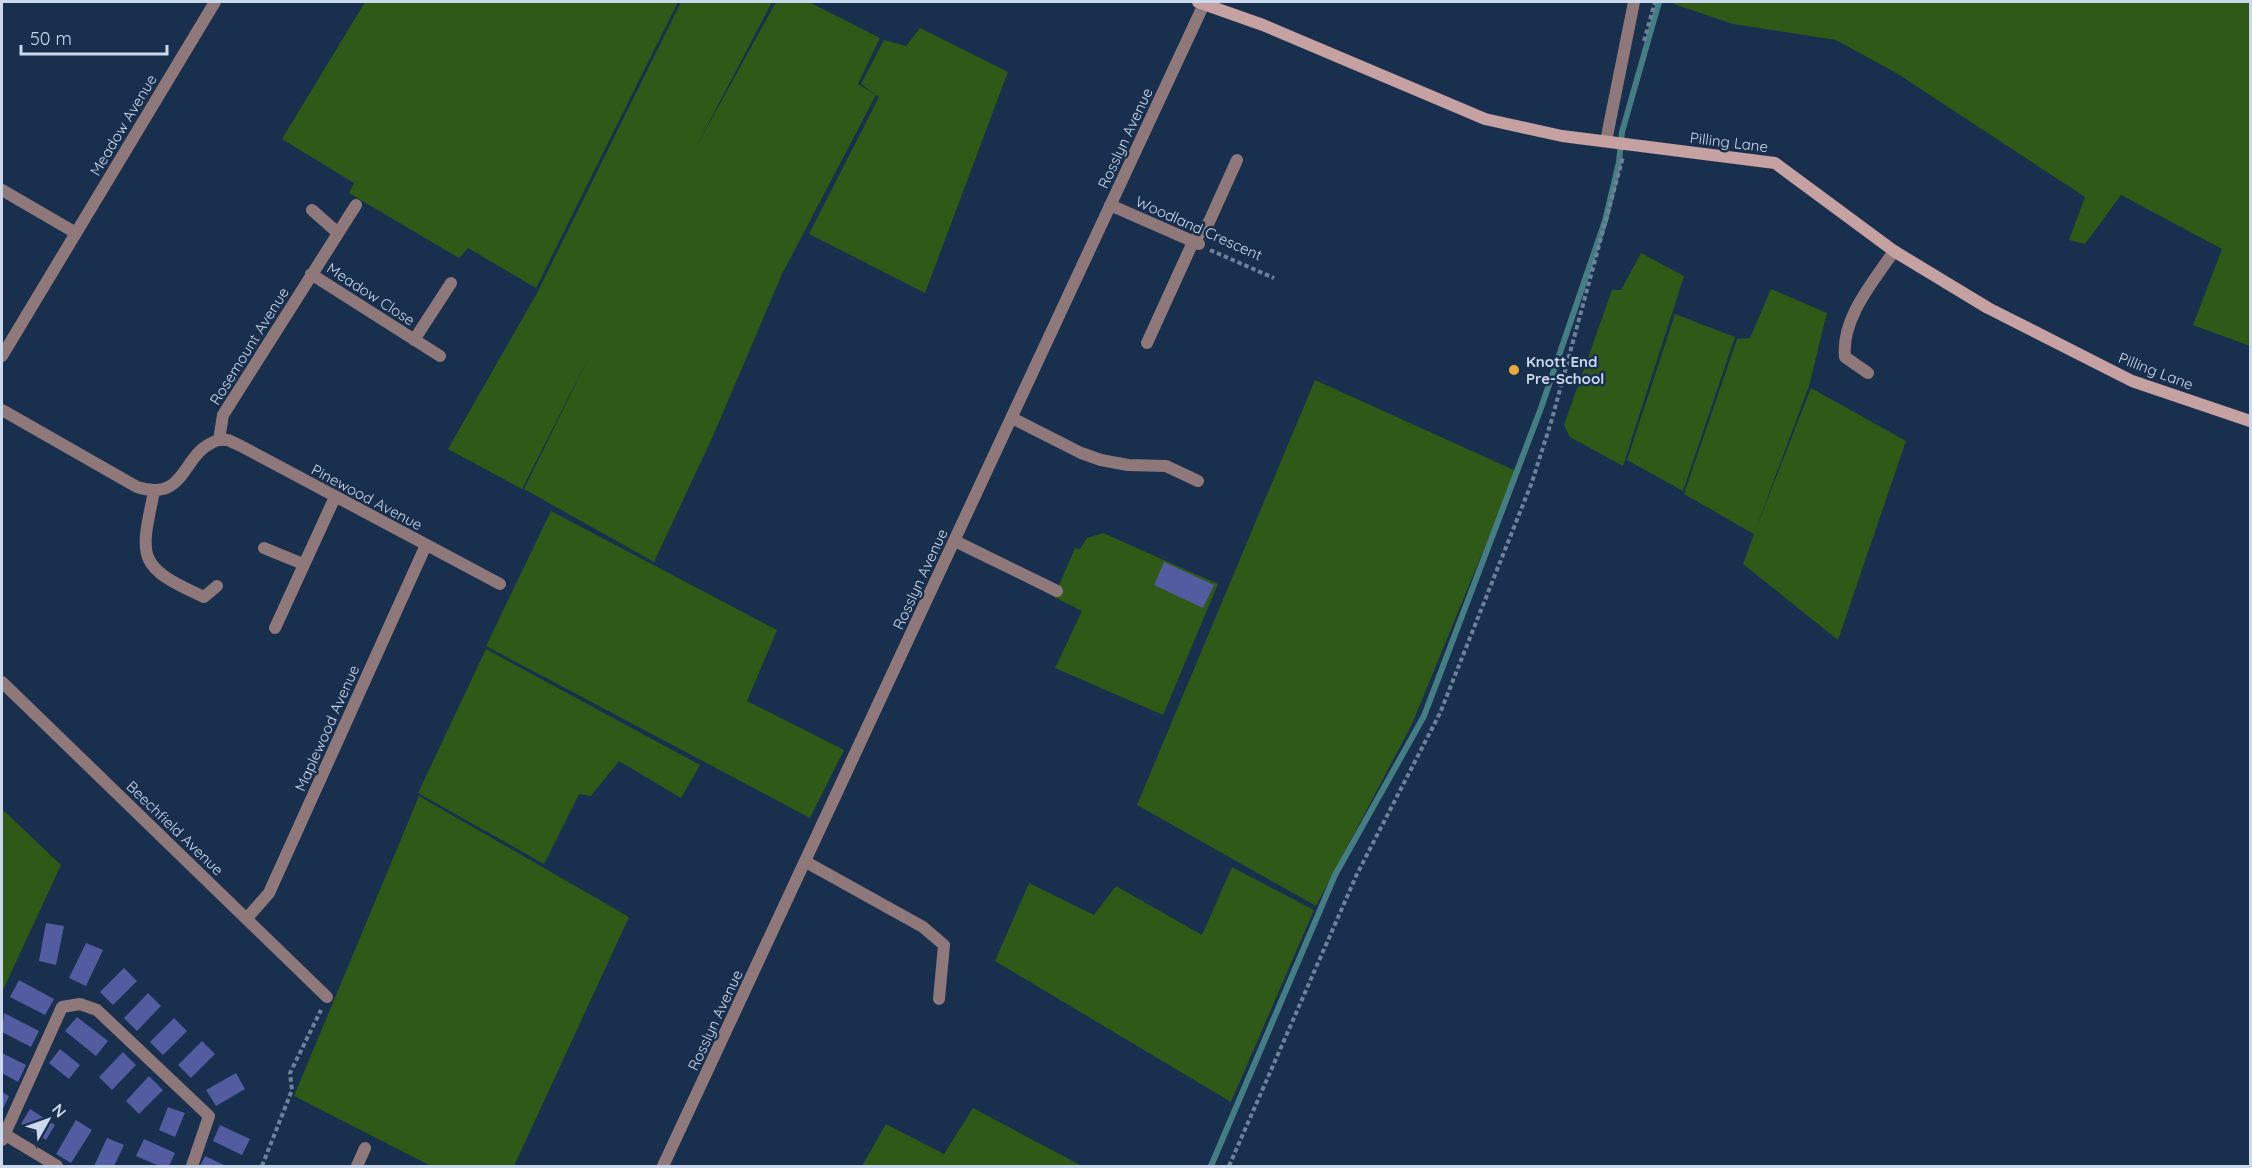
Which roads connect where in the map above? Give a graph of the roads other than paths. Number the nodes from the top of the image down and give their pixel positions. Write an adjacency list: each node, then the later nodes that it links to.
1 (215, 2): 10 (street, Meadow Avenue)
2 (1634, 2): 4 (street)
3 (1201, 3): 4 (street, Pilling Lane); 8 (street, Rosslyn Avenue)
4 (1606, 141): 13 (street, Pilling Lane)
5 (1237, 160): 12 (street)
6 (2, 190): 10 (street)
7 (356, 205): 11 (street, Rosemount Avenue)
8 (1110, 205): 12 (street, Woodland Crescent); 22 (street, Rosslyn Avenue)
9 (312, 210): 11 (street)
10 (76, 233): 18 (street, Meadow Avenue)
11 (338, 233): 14 (street, Rosemount Avenue)
12 (1196, 243): 17 (street)
13 (1894, 251): 20 (street); 23 (street, Pilling Lane)
14 (311, 274): 16 (street, Meadow Close); 24 (street, Rosemount Avenue)
15 (451, 283): 16 (street, Meadow Close)
16 (414, 340): 19 (street, Meadow Close)
17 (1147, 343)
18 (2, 356)
19 (440, 356)
20 (1868, 373)
21 (2, 410): 26 (street)
22 (1012, 418): 25 (street); 28 (street, Rosslyn Avenue)
23 (2250, 421)
24 (219, 440): 26 (street); 27 (street, Pinewood Avenue)
25 (1198, 481)
26 (154, 492): 33 (street)
27 (335, 497): 29 (street, Pinewood Avenue); 31 (street)
28 (955, 541): 34 (street); 37 (street, Rosslyn Avenue)
29 (426, 545): 32 (street, Pinewood Avenue); 38 (street, Maplewood Avenue)
30 (264, 548): 31 (street)
31 (303, 564): 35 (street)
32 (500, 584)
33 (217, 586)
34 (1057, 591)
35 (275, 628)
36 (2, 682): 38 (street, Beechfield Avenue)
37 (806, 862): 40 (street); 46 (street, Rosslyn Avenue)
38 (247, 918): 39 (street, Beechfield Avenue)
39 (327, 997)
40 (939, 999)
41 (3, 1137): 43 (street); 44 (street)
42 (365, 1148): 45 (street)
43 (57, 1167)
44 (192, 1167)
45 (357, 1167)
46 (663, 1167)

